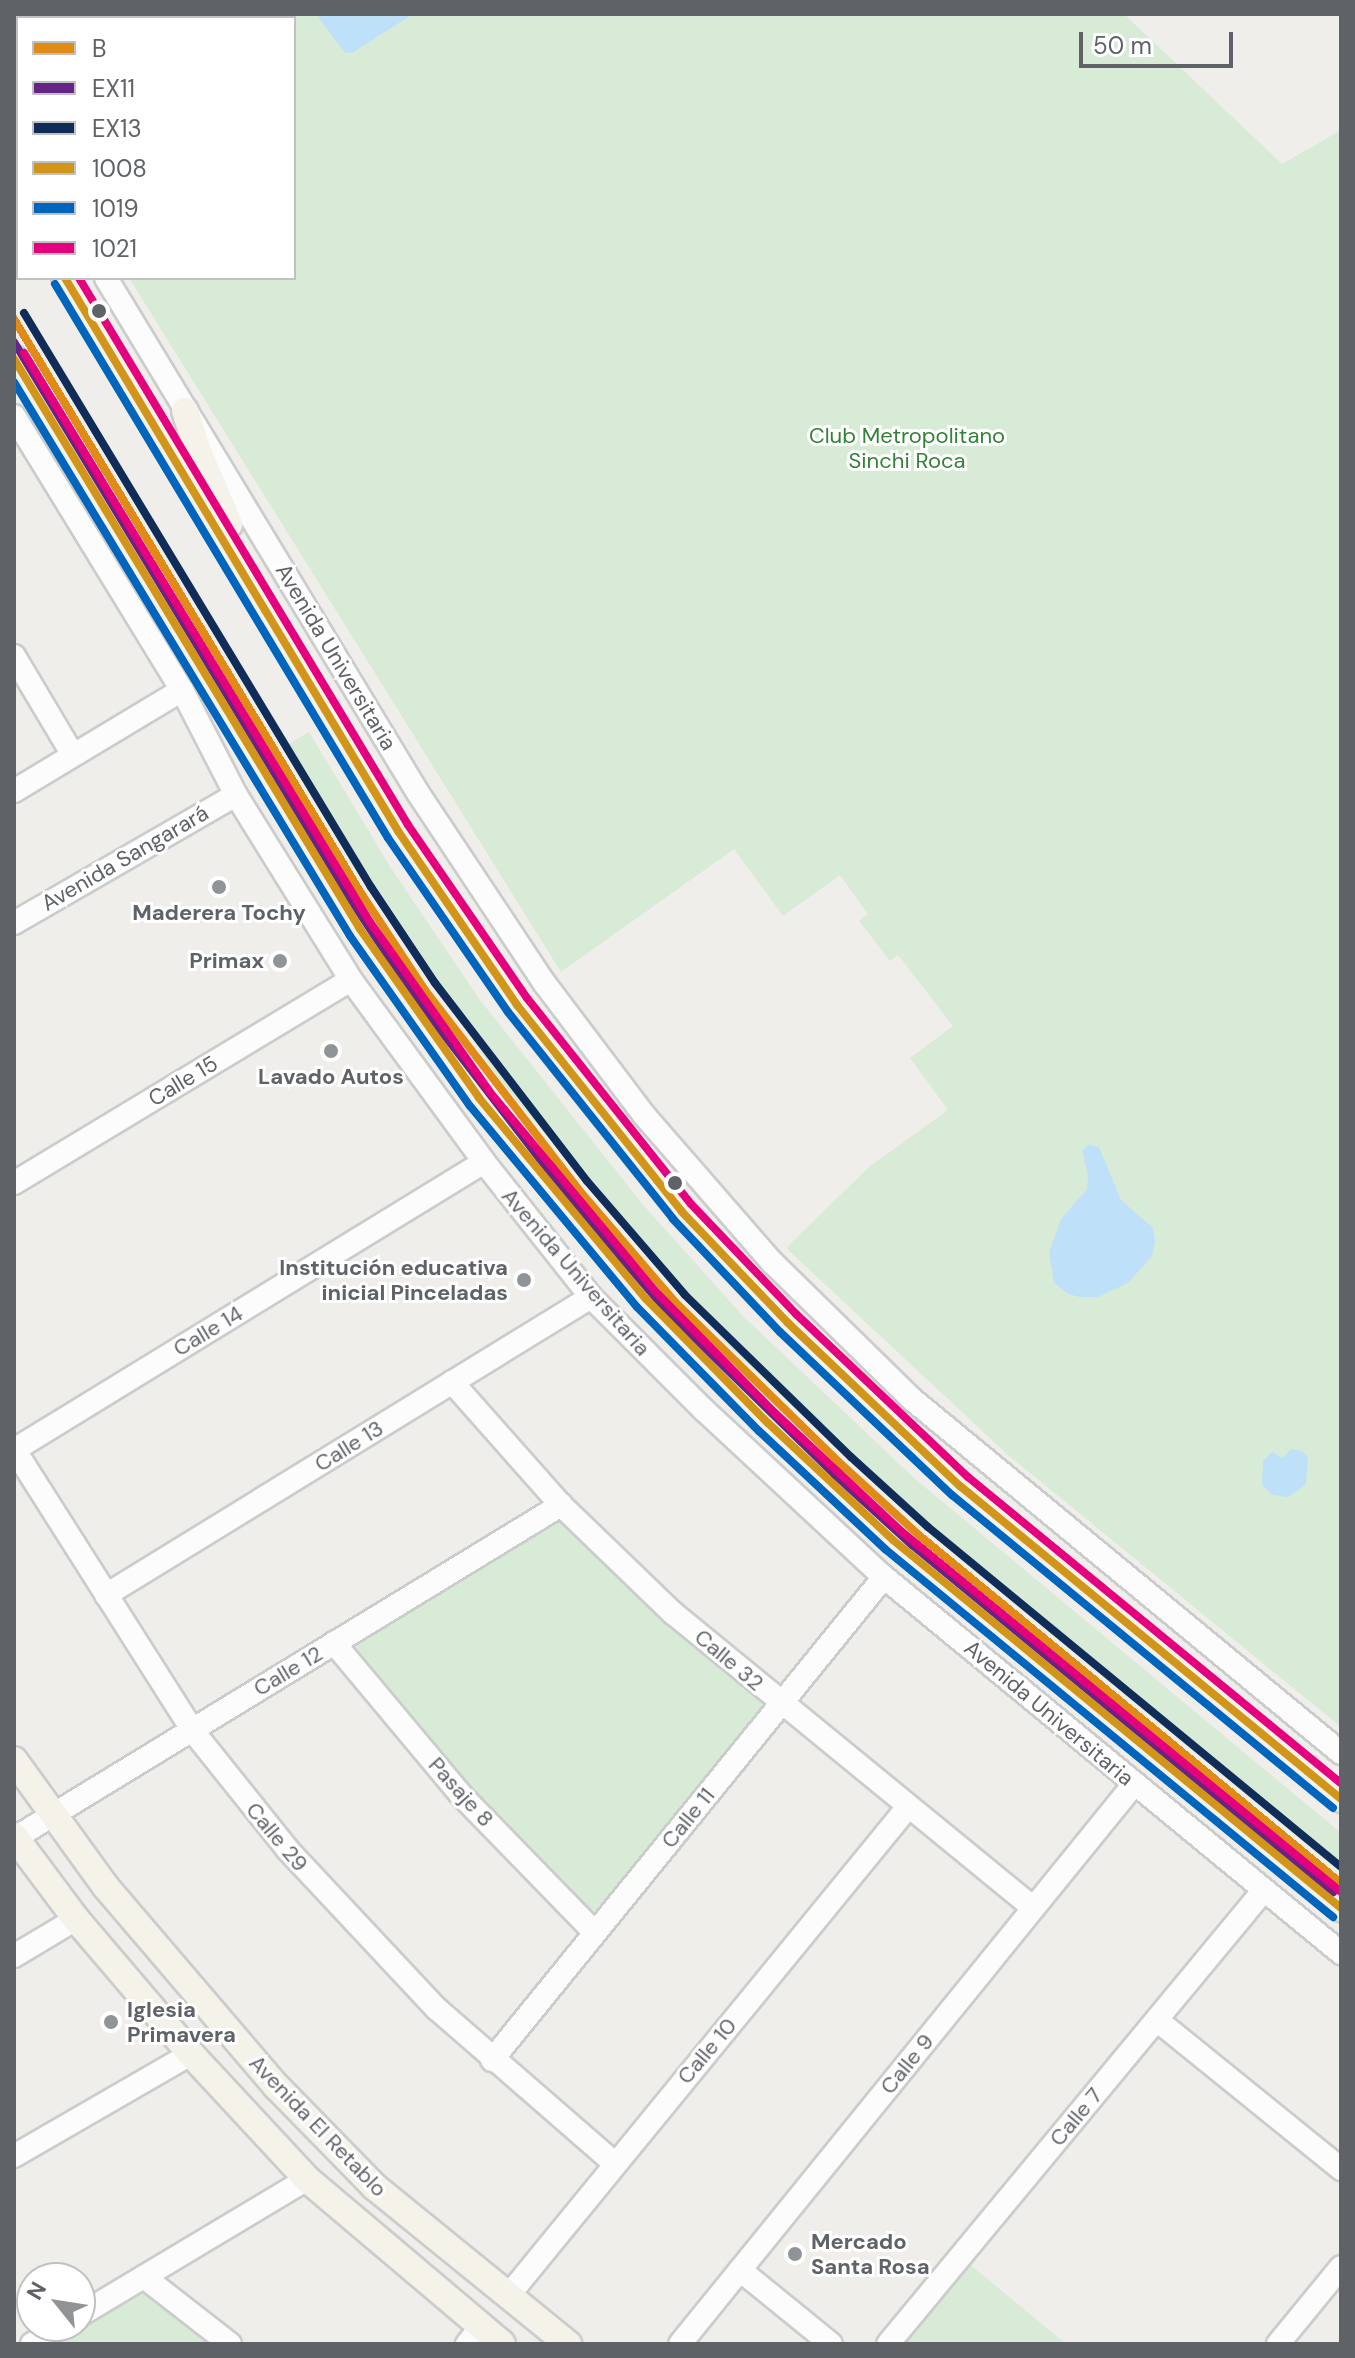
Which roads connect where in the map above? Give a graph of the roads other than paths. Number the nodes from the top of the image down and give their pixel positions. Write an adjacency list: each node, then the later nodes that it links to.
1 (66, 280): 6 (main road, Avenida Universitaria)
2 (107, 280): 4 (street, Avenida Universitaria)
3 (14, 359): 32 (main road, Avenida Universitaria)
4 (185, 411): 6 (main road); 25 (street, Avenida Universitaria)
5 (14, 416): 8 (street, Avenida Universitaria)
6 (236, 562): 28 (main road, Avenida Universitaria)
7 (14, 656): 9 (street)
8 (182, 690): 9 (street); 11 (street, Avenida Universitaria)
9 (73, 755): 10 (street)
10 (14, 791)
11 (236, 795): 12 (street, Avenida Sangarará); 13 (street, Avenida Universitaria)
12 (14, 923)
13 (351, 980): 14 (street, Avenida Universitaria); 15 (street, Calle 15)
14 (484, 1162): 16 (street, Avenida Universitaria); 18 (street, Calle 14)
15 (14, 1183)
16 (591, 1297): 17 (street, Calle 13); 20 (street, Avenida Universitaria)
17 (452, 1382): 19 (street, Calle 32); 21 (street, Calle 13)
18 (14, 1449): 21 (street, Calle 29)
19 (561, 1505): 22 (street, Calle 12); 23 (street, Calle 32)
20 (884, 1577): 23 (street, Calle 11); 27 (street, Avenida Universitaria)
21 (106, 1595): 24 (street, Calle 29)
22 (334, 1643): 24 (street, Calle 12); 38 (street, Pasaje 8)
23 (780, 1704): 29 (street, Calle 32); 38 (street, Calle 11)
24 (192, 1730): 30 (street, Calle 12); 43 (street, Calle 29)
25 (1341, 1753)
26 (14, 1760): 30 (main road, Avenida El Retablo)
27 (1135, 1783): 33 (street, Avenida Universitaria); 34 (street, Calle 9)
28 (1341, 1799)
29 (908, 1807): 34 (street, Calle 32); 45 (street, Calle 10)
30 (52, 1815): 31 (street, Calle 12); 51 (main road, Avenida El Retablo)
31 (14, 1837): 36 (main road, Avenida El Retablo)
32 (1310, 1882): 35 (main road, Avenida Universitaria); 37 (main road)
33 (1264, 1890): 39 (street, Avenida Universitaria); 41 (street, Calle 7)
34 (1033, 1908): 49 (street, Calle 9)
35 (1341, 1908)
36 (76, 1919): 40 (street); 42 (main road, Avenida El Retablo)
37 (1341, 1925)
38 (595, 1933): 43 (street, Calle 11)
39 (1341, 1953)
40 (14, 1956)
41 (1157, 2020): 46 (street); 59 (street, Calle 7)
42 (191, 2054): 44 (street); 47 (main road, Avenida El Retablo)
43 (492, 2060): 45 (street, Calle 29)
44 (14, 2156)
45 (614, 2163): 51 (street, Calle 10)
46 (1341, 2169)
47 (307, 2179): 50 (street); 53 (main road, Avenida El Retablo)
48 (1341, 2267): 60 (street)
49 (740, 2270): 57 (street, Calle 9); 58 (street)
50 (144, 2277): 52 (street); 54 (street)
51 (508, 2296): 56 (main road, Avenida El Retablo)
52 (96, 2306)
53 (474, 2335): 55 (main road, Avenida El Retablo)
54 (230, 2344)
55 (502, 2344)
56 (568, 2344)
57 (680, 2344)
58 (831, 2344)
59 (888, 2344)
60 (1278, 2344)

